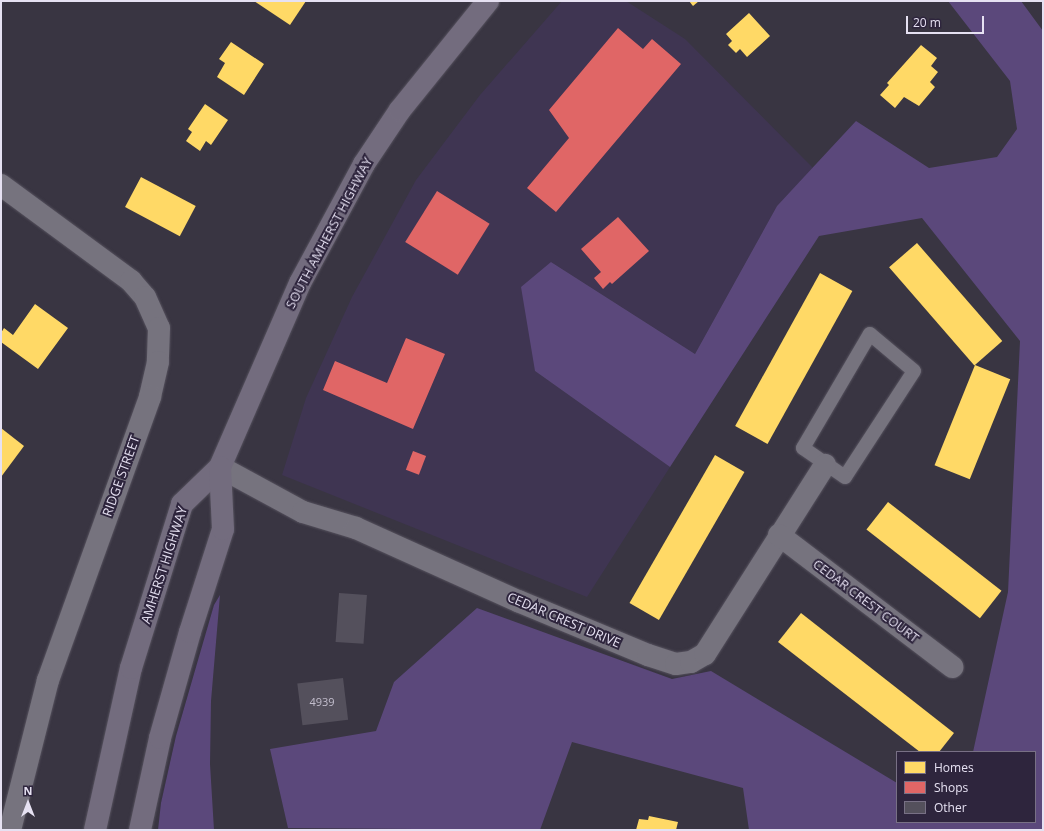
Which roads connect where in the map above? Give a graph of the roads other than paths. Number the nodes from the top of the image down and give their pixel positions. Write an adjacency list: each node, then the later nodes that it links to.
1 (488, 1): 4 (main road, SOUTH AMHERST HIGHWAY)
2 (1, 185): 8 (street, RIDGE STREET)
3 (825, 465): 3 (lane); 5 (street, CEDAR CREST DRIVE)
4 (220, 467): 5 (street, CEDAR CREST DRIVE); 7 (main road); 9 (main road, AMHERST HIGHWAY)
5 (779, 535): 6 (street, CEDAR CREST COURT)
6 (952, 668)
7 (146, 800): 10 (main road); 11 (main road)
8 (10, 830)
9 (95, 830)
10 (140, 830)
11 (149, 830)

